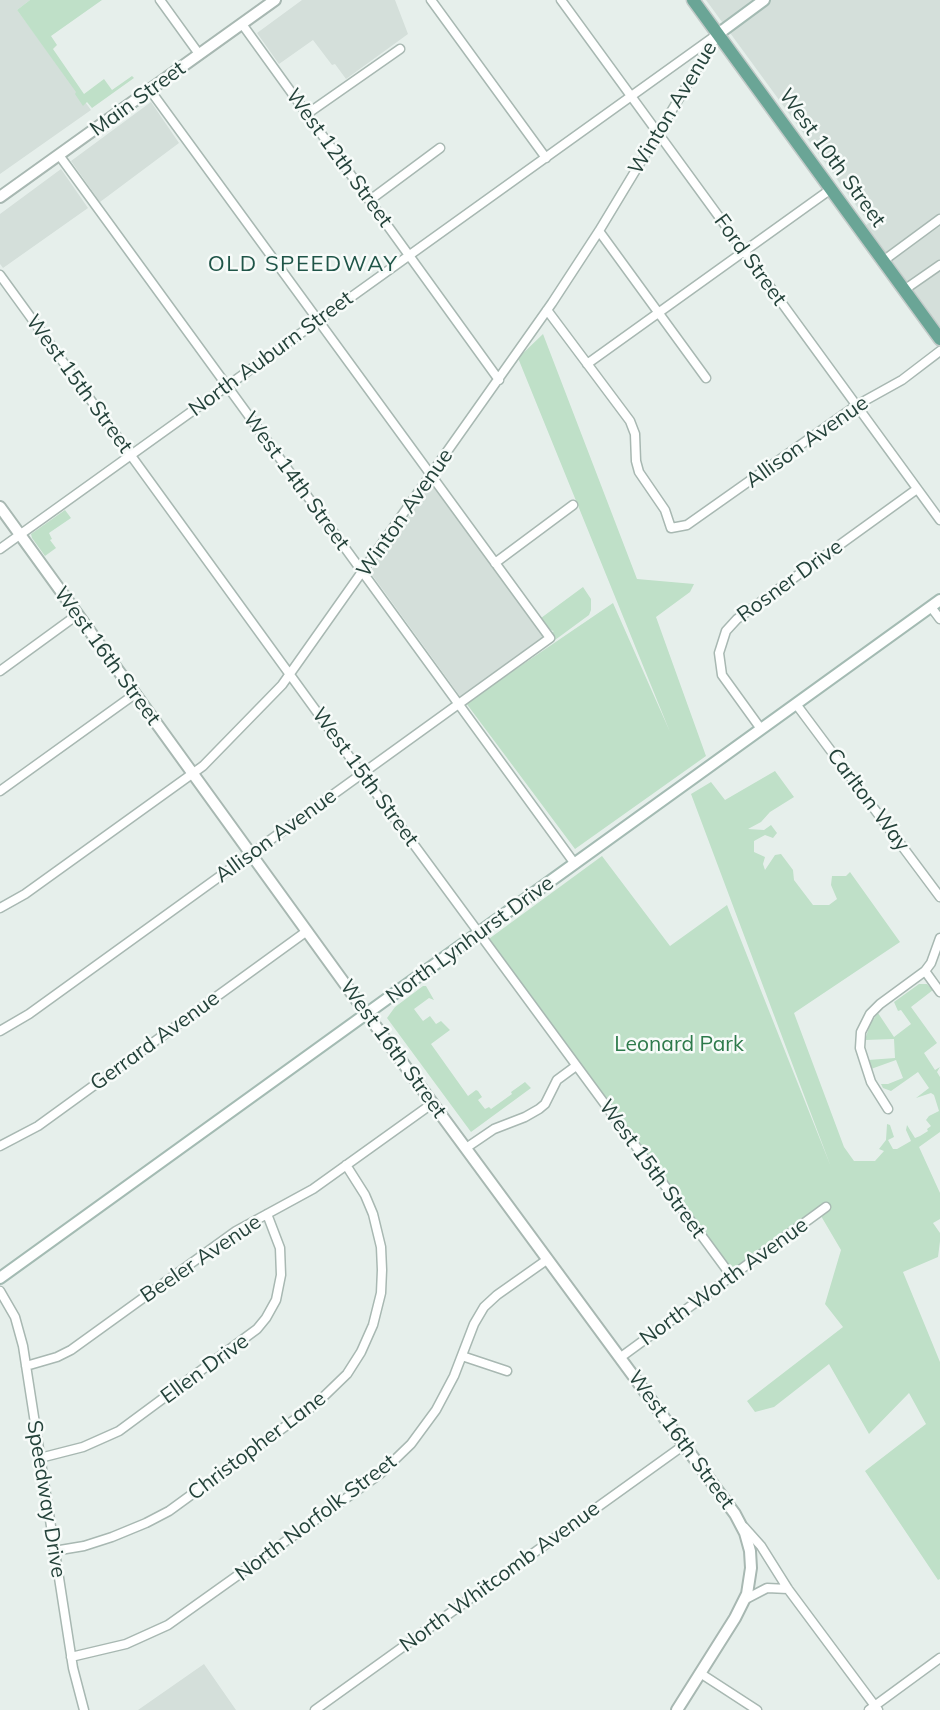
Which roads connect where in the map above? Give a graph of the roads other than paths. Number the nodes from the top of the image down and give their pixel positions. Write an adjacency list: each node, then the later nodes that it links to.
1 (160, 0): 10 (street)
2 (275, 0): 7 (street, Main Street)
3 (431, 0): 17 (street)
4 (561, 0): 12 (street, Ford Street)
5 (693, 0): 8 (main road, West 10th Street)
6 (764, 0): 8 (street)
7 (242, 24): 10 (street, Main Street); 13 (street, West 12th Street)
8 (718, 34): 12 (street, North Auburn Street); 14 (street, Winton Avenue); 18 (main road, West 10th Street)
9 (400, 49): 13 (street)
10 (199, 54): 11 (street, Main Street)
11 (150, 90): 16 (street, Main Street); 31 (street)
12 (631, 96): 14 (street, Ford Street); 17 (street, North Auburn Street)
13 (307, 114): 20 (street, West 12th Street)
14 (658, 133): 22 (street, Winton Avenue); 23 (street, Ford Street)
15 (440, 148): 20 (street)
16 (59, 155): 19 (street, Main Street); 37 (street, West 14th Street)
17 (546, 158): 24 (street, North Auburn Street)
18 (831, 189): 23 (street); 25 (main road, West 10th Street)
19 (0, 197)
20 (370, 200): 24 (street, West 12th Street)
21 (940, 219): 25 (street)
22 (599, 231): 29 (street, Winton Avenue); 30 (street)
23 (744, 251): 30 (street); 38 (street, Ford Street)
24 (410, 255): 31 (street, North Auburn Street); 36 (street, West 12th Street)
25 (883, 261): 28 (main road, West 10th Street)
26 (940, 264): 28 (street)
27 (0, 275): 39 (street, West 15th Street)
28 (904, 291): 32 (main road, West 10th Street)
29 (547, 310): 34 (street); 36 (street, Winton Avenue)
30 (660, 312): 34 (street); 35 (street)
31 (318, 321): 37 (street, North Auburn Street); 40 (street)
32 (940, 339)
33 (940, 351): 38 (street, Allison Avenue)
34 (587, 364): 38 (street, Allison Avenue)
35 (706, 378)
36 (499, 380): 40 (street, Winton Avenue)
37 (227, 386): 39 (street, North Auburn Street); 48 (street, West 14th Street)
38 (856, 405): 41 (street, Ford Street)
39 (131, 454): 45 (street, North Auburn Street); 53 (street, West 15th Street)
40 (432, 475): 47 (street); 48 (street, Winton Avenue)
41 (917, 489): 44 (street, Ford Street); 57 (street, Rosner Drive)
42 (573, 505): 47 (street)
43 (0, 507): 45 (street, West 16th Street)
44 (940, 520)
45 (19, 535): 46 (street, North Auburn Street); 50 (street, West 16th Street)
46 (0, 549)
47 (495, 563): 56 (street, Allison Avenue)
48 (363, 573): 53 (street, Winton Avenue); 56 (street, West 14th Street)
49 (935, 604): 51 (street); 55 (street, North Lynhurst Drive)
50 (77, 615): 52 (street); 54 (street, West 16th Street)
51 (940, 619)
52 (0, 671)
53 (290, 674): 58 (street, Winton Avenue); 59 (street, West 15th Street)
54 (135, 694): 58 (street, West 16th Street); 60 (street)
55 (796, 704): 57 (street, North Lynhurst Drive); 63 (street, Carlton Way)
56 (458, 705): 59 (street, Allison Avenue); 62 (street, West 14th Street)
57 (761, 729): 62 (street, North Lynhurst Drive)
58 (193, 773): 61 (street, West 16th Street); 64 (street, Winton Avenue)
59 (362, 774): 61 (street, Allison Avenue); 66 (street, West 15th Street)
60 (0, 791)
61 (252, 855): 65 (street, West 16th Street); 71 (street, Allison Avenue)
62 (575, 864): 66 (street, North Lynhurst Drive)
63 (940, 897)
64 (0, 908)
65 (307, 931): 70 (street, West 16th Street); 75 (street, Gerrard Avenue)
66 (480, 933): 70 (street, North Lynhurst Drive); 72 (street, West 15th Street)
67 (940, 938): 68 (street)
68 (925, 971): 69 (street); 74 (street)
69 (940, 992)
70 (367, 1014): 73 (street, West 16th Street); 82 (street, North Lynhurst Drive)
71 (0, 1031)
72 (576, 1066): 76 (street); 81 (street, West 15th Street)
73 (433, 1103): 76 (street, West 16th Street); 77 (street, Beeler Avenue)
74 (888, 1109)
75 (0, 1146)
76 (466, 1148): 80 (street, West 16th Street)
77 (346, 1165): 79 (street, Beeler Avenue); 91 (street, Christopher Lane)
78 (826, 1207): 81 (street, North Worth Avenue)
79 (267, 1214): 86 (street, Beeler Avenue); 89 (street, Ellen Drive)
80 (548, 1259): 84 (street, North Norfolk Street); 85 (street, West 16th Street)
81 (732, 1277): 85 (street, North Worth Avenue)
82 (0, 1278)
83 (0, 1291): 86 (street, Speedway Drive)
84 (462, 1356): 87 (street); 94 (street, North Norfolk Street)
85 (621, 1357): 88 (street, West 16th Street)
86 (26, 1366): 89 (street, Speedway Drive)
87 (507, 1371)
88 (684, 1445): 90 (street, West 16th Street); 99 (street, North Whitcomb Avenue)
89 (40, 1458): 91 (street, Speedway Drive)
90 (740, 1522): 92 (street, West 16th Street); 93 (street)
91 (54, 1551): 94 (street, Speedway Drive)
92 (788, 1589): 93 (street); 97 (street, West 16th Street)
93 (744, 1601): 96 (street)
94 (71, 1657): 98 (street, Speedway Drive)
95 (940, 1659): 97 (street)
96 (700, 1673): 100 (street); 101 (street)
97 (874, 1709)
98 (84, 1710)
99 (315, 1710)
100 (677, 1710)
101 (757, 1710)

